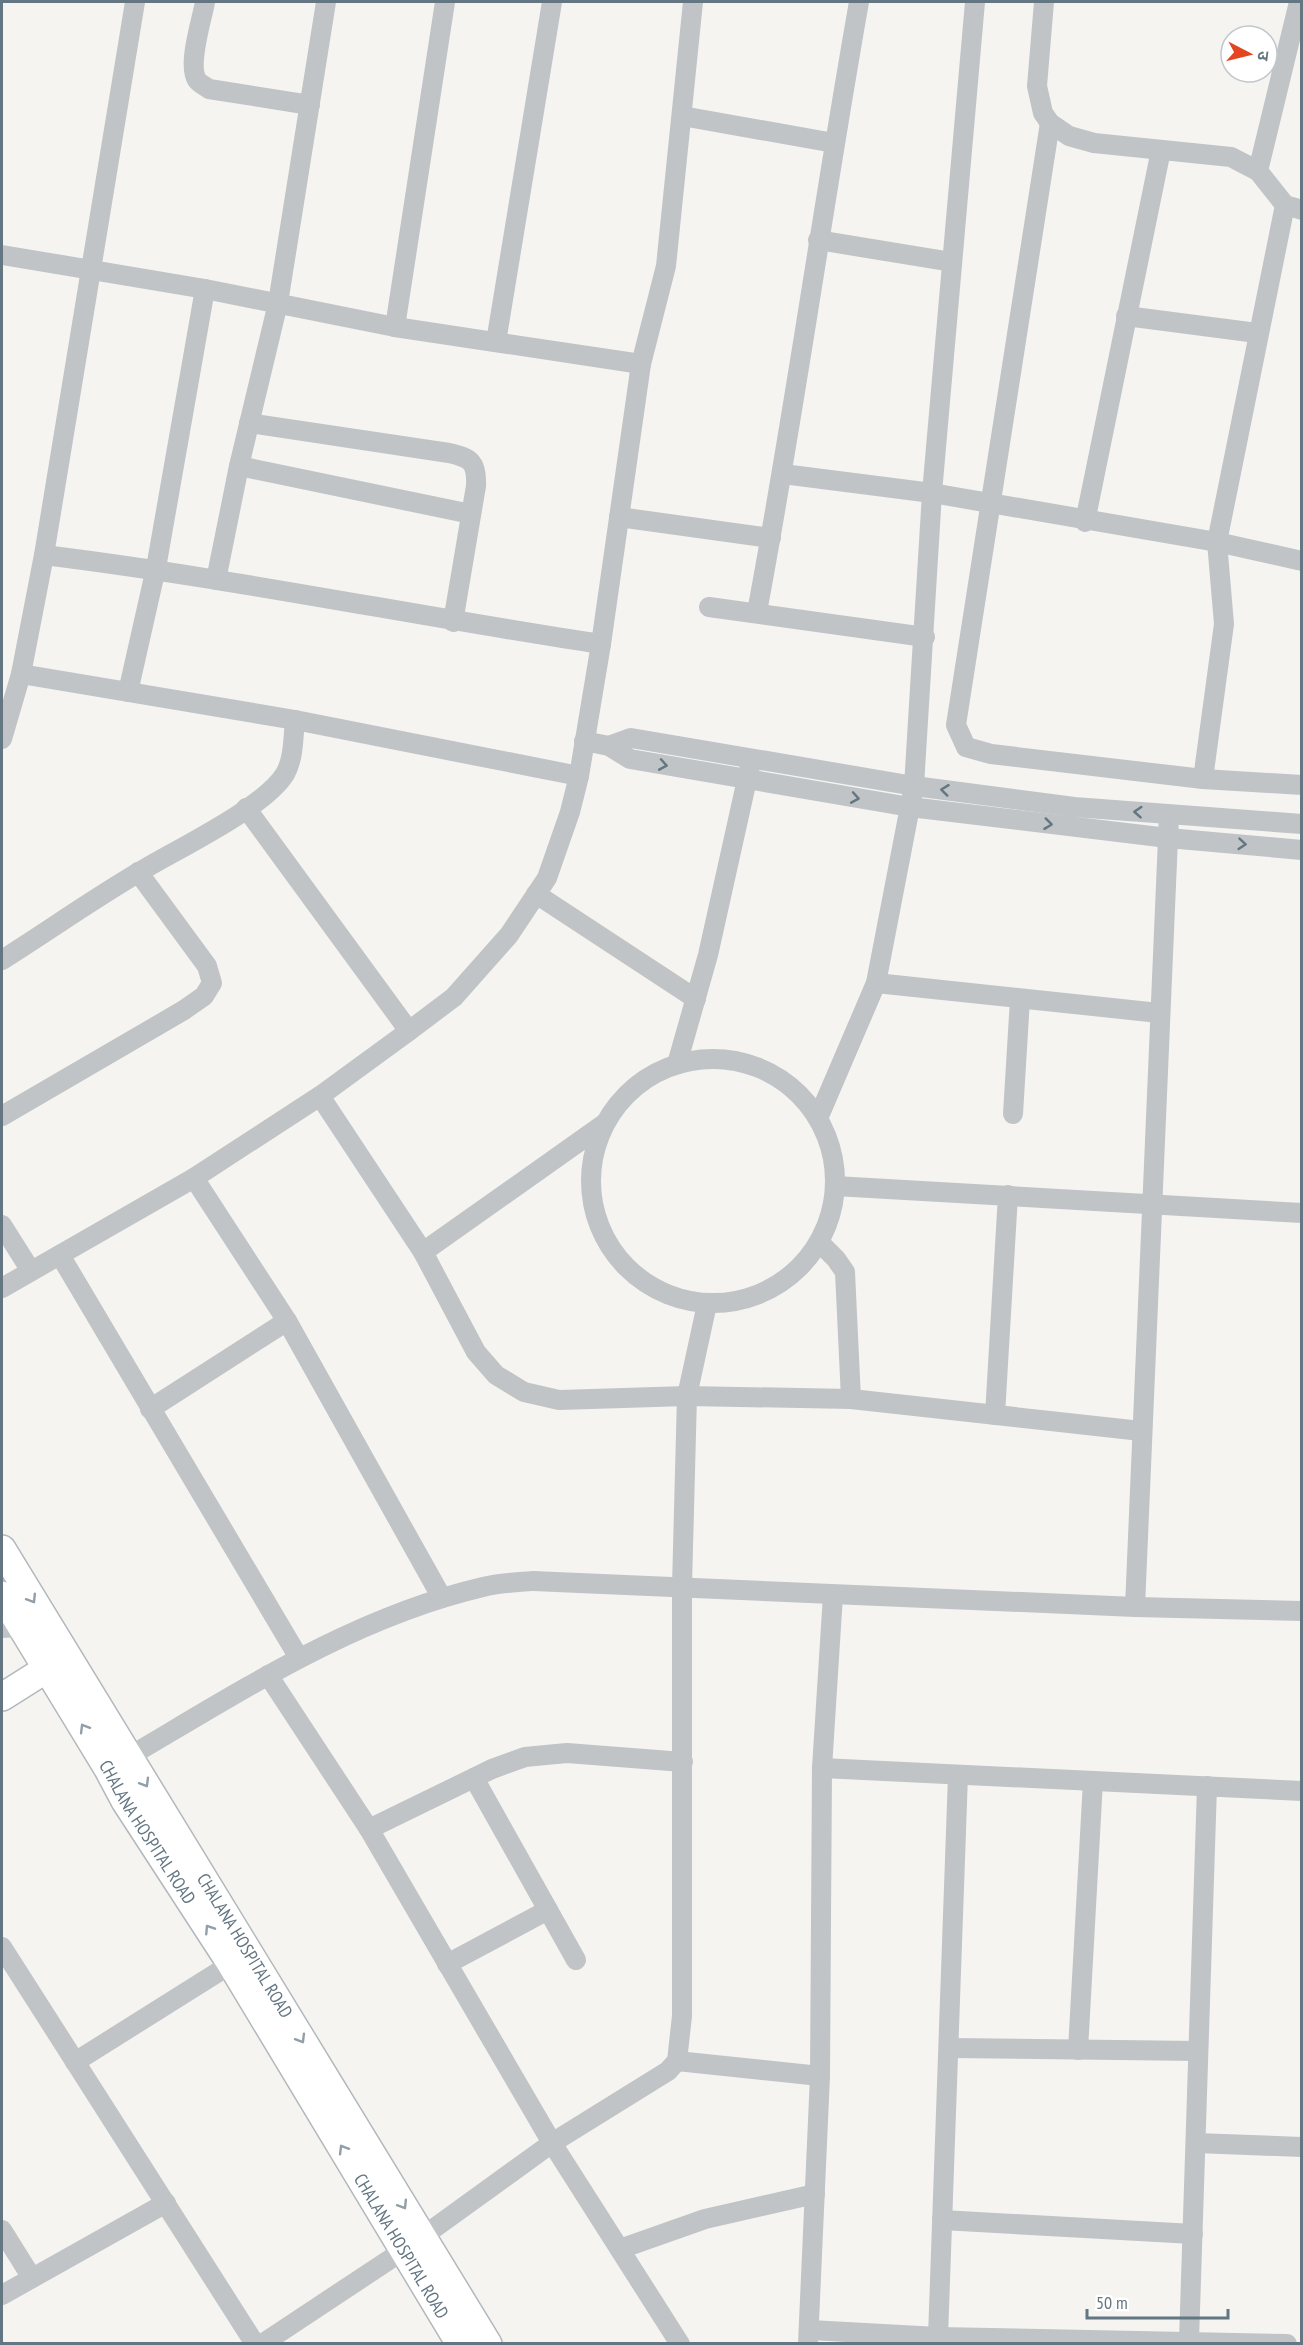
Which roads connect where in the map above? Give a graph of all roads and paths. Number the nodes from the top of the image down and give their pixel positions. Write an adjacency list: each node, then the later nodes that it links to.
1 (135, 2): 21 (street)
2 (206, 2): 11 (street)
3 (326, 2): 11 (street)
4 (445, 2): 25 (street)
5 (552, 2): 27 (street)
6 (693, 2): 12 (street)
7 (859, 2): 14 (street)
8 (975, 2): 20 (street)
9 (1044, 2): 13 (street)
10 (1299, 2): 16 (street)
11 (310, 105): 23 (street)
12 (682, 117): 14 (street); 28 (street)
13 (1050, 123): 15 (street); 33 (street)
14 (834, 143): 18 (street)
15 (1161, 150): 16 (street); 24 (street)
16 (1258, 171): 17 (street)
17 (1293, 207): 26 (street)
18 (818, 240): 20 (street); 31 (street)
19 (2, 255): 21 (street)
20 (952, 262): 32 (street)
21 (91, 270): 22 (street); 39 (street)
22 (206, 289): 23 (street); 41 (street)
23 (278, 303): 25 (street); 29 (street)
24 (1126, 316): 26 (street); 36 (street)
25 (395, 327): 27 (street)
26 (1257, 333): 38 (street)
27 (496, 342): 28 (street)
28 (641, 364): 35 (street)
29 (249, 423): 30 (street); 34 (street)
30 (239, 466): 34 (street); 42 (street)
31 (783, 474): 32 (street); 37 (street)
32 (932, 493): 33 (street); 46 (street)
33 (988, 503): 36 (street); 57 (street)
34 (471, 514): 45 (street)
35 (619, 517): 37 (street); 47 (street)
36 (1085, 522): 38 (street)
37 (771, 538): 44 (street)
38 (1217, 542): 40 (street); 57 (street)
39 (44, 555): 41 (street); 48 (street)
40 (1302, 561)
41 (156, 568): 42 (street); 49 (street)
42 (216, 579): 45 (street)
43 (709, 607): 44 (street)
44 (757, 612): 46 (street)
45 (453, 622): 47 (street)
46 (925, 637): 59 (street)
47 (601, 644): 52 (street)
48 (21, 674): 49 (street); 51 (street)
49 (128, 692): 50 (street)
50 (295, 720): 55 (street); 61 (street)
51 (2, 739)
52 (584, 741): 53 (street); 55 (street)
53 (609, 746): 54 (street); 56 (street, one-way to 56)
54 (752, 759): 56 (street); 59 (street)
55 (579, 776): 67 (street)
56 (747, 779): 60 (street, one-way to 60); 70 (street)
57 (1203, 779): 58 (street)
58 (1302, 785)
59 (914, 786): 60 (street); 62 (street, one-way to 59)
60 (910, 807): 64 (street, one-way to 64); 69 (street)
61 (246, 808): 66 (street); 73 (street)
62 (1169, 814): 63 (street); 64 (street)
63 (1302, 825)
64 (1168, 838): 65 (street, one-way to 65); 72 (street)
65 (1302, 850)
66 (138, 872): 68 (street); 77 (street)
67 (537, 894): 70 (street); 73 (street)
68 (2, 960)
69 (876, 983): 71 (street); 78 (street)
70 (696, 999): 74 (street)
71 (1020, 999): 72 (street); 76 (street)
72 (1159, 1012): 83 (street)
73 (409, 1031): 75 (street)
74 (677, 1064): 78 (street); 79 (street)
75 (320, 1096): 80 (street); 87 (street)
76 (1013, 1114)
77 (2, 1116)
78 (819, 1116): 81 (street)
79 (604, 1124): 87 (street); 91 (street)
80 (194, 1178): 88 (street); 92 (street)
81 (835, 1186): 82 (street); 86 (street)
82 (1008, 1195): 83 (street); 96 (street)
83 (1153, 1203): 84 (street); 97 (street)
84 (1302, 1213)
85 (2, 1225): 89 (street)
86 (819, 1242): 91 (street); 94 (street)
87 (423, 1252): 93 (street)
88 (60, 1255): 89 (street); 95 (street)
89 (31, 1271): 90 (street)
90 (2, 1288)
91 (706, 1304): 93 (street)
92 (286, 1321): 95 (street); 102 (street)
93 (687, 1396): 94 (street); 99 (street)
94 (851, 1399): 96 (street)
95 (150, 1409): 106 (street)
96 (995, 1415): 97 (street)
97 (1141, 1431): 103 (street)
98 (2, 1549): 110 (street, CHALANA HOSPITAL ROAD, one-way to 110)
99 (682, 1586): 100 (street); 102 (street); 111 (street)
100 (833, 1594): 103 (street); 112 (street)
101 (2, 1596): 105 (street, CHALANA HOSPITAL ROAD)
102 (442, 1598): 106 (street)
103 (1135, 1607): 104 (street)
104 (1302, 1611)
105 (11, 1628): 107 (street, CHALANA HOSPITAL ROAD)
106 (299, 1658): 108 (street)
107 (48, 1668): 109 (street); 110 (street, CHALANA HOSPITAL ROAD, one-way to 107)
108 (268, 1675): 110 (street); 118 (street)
109 (2, 1697)
110 (118, 1762): 122 (street, CHALANA HOSPITAL ROAD, one-way to 110); 138 (street, CHALANA HOSPITAL ROAD, one-way to 138)
111 (683, 1762): 114 (street); 127 (street)
112 (822, 1768): 113 (street); 129 (street)
113 (958, 1775): 115 (street); 124 (street)
114 (474, 1778): 118 (street); 119 (street)
115 (1094, 1781): 116 (street); 125 (street)
116 (1207, 1785): 117 (street); 126 (street)
117 (1302, 1791)
118 (369, 1829): 123 (street)
119 (548, 1910): 121 (street); 123 (street)
120 (2, 1947): 128 (street)
121 (576, 1960)
122 (231, 1964): 128 (street); 138 (street, CHALANA HOSPITAL ROAD, one-way to 122)
123 (447, 1964): 130 (street)
124 (948, 2048): 125 (street); 135 (street)
125 (1078, 2050): 126 (street)
126 (1198, 2051): 131 (street)
127 (677, 2061): 129 (street); 130 (street)
128 (75, 2062): 134 (street)
129 (820, 2076): 133 (street)
130 (552, 2143): 138 (street); 139 (street)
131 (1196, 2144): 132 (street); 137 (street)
132 (1302, 2147)
133 (815, 2194): 139 (street); 142 (street)
134 (166, 2203): 140 (street); 145 (street)
135 (942, 2220): 137 (street); 143 (street)
136 (2, 2230): 140 (street)
137 (1193, 2234): 144 (street)
138 (413, 2243): 146 (street); 147 (street, CHALANA HOSPITAL ROAD); 148 (street, CHALANA HOSPITAL ROAD)
139 (620, 2249): 149 (street)
140 (32, 2278): 141 (street)
141 (2, 2295)
142 (809, 2337): 143 (street)
143 (938, 2337): 144 (street)
144 (1189, 2341): 150 (street)
145 (255, 2343)
146 (262, 2343)
147 (460, 2343)
148 (488, 2343)
149 (680, 2343)
150 (1287, 2343)

